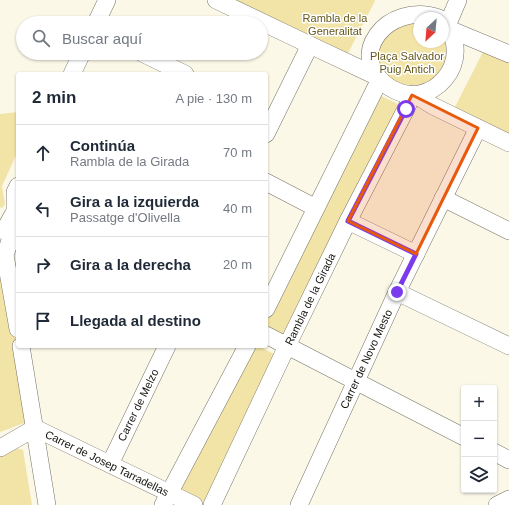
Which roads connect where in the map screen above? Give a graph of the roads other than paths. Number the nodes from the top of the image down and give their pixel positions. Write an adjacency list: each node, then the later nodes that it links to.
1 (107, 0): 7 (street)
2 (216, 0): 8 (street)
3 (458, 0): 6 (street)
4 (409, 5): 5 (street); 18 (street)
5 (428, 12)
6 (449, 15)
7 (99, 16)
8 (249, 16)
9 (268, 25): 12 (street)
10 (449, 26): 13 (street)
11 (449, 32): 19 (street)
12 (310, 45): 18 (street); 20 (street)
13 (509, 54)
14 (79, 60): 16 (street)
15 (156, 60): 17 (street)
16 (73, 72)
17 (181, 72)
18 (379, 78): 19 (street); 26 (street)
19 (413, 94): 21 (street); 27 (street, Rambla de la Girada)
20 (270, 115)
21 (478, 128): 22 (street); 25 (street, Carrer de Novo Mesto)
22 (509, 143)
23 (268, 183): 26 (street)
24 (16, 190): 28 (street)
25 (443, 198): 29 (street); 31 (street, Carrer de Novo Mesto)
26 (316, 208): 33 (street)
27 (348, 221): 31 (street); 36 (street, Rambla de la Girada)
28 (11, 225): 30 (street)
29 (509, 231)
30 (3, 252): 34 (street)
31 (416, 254): 32 (street, Carrer de Novo Mesto)
32 (397, 292): 37 (street); 41 (street, Carrer de Novo Mesto)
33 (268, 305)
34 (16, 319)
35 (268, 336): 36 (street)
36 (287, 346): 41 (street); 53 (street, Rambla de la Girada)
37 (509, 346)
38 (21, 348): 42 (street)
39 (166, 348): 48 (street, Carrer de Melzo)
40 (246, 348): 49 (street)
41 (356, 382): 43 (street); 54 (street, Carrer de Novo Mesto)
42 (34, 426): 44 (street, Carrer de Josep Tarradellas); 45 (street, Carrer de Josep Tarradellas); 48 (street, Carrer de Josep Tarradellas); 51 (street)
43 (461, 435)
44 (0, 440)
45 (0, 448)
46 (497, 454): 47 (street)
47 (509, 460)
48 (110, 464): 49 (street, Carrer de Josep Tarradellas)
49 (166, 499): 52 (street, Carrer de Josep Tarradellas)
50 (509, 499): 55 (street)
51 (47, 505)
52 (194, 505)
53 (212, 505)
54 (299, 505)
55 (497, 505)

